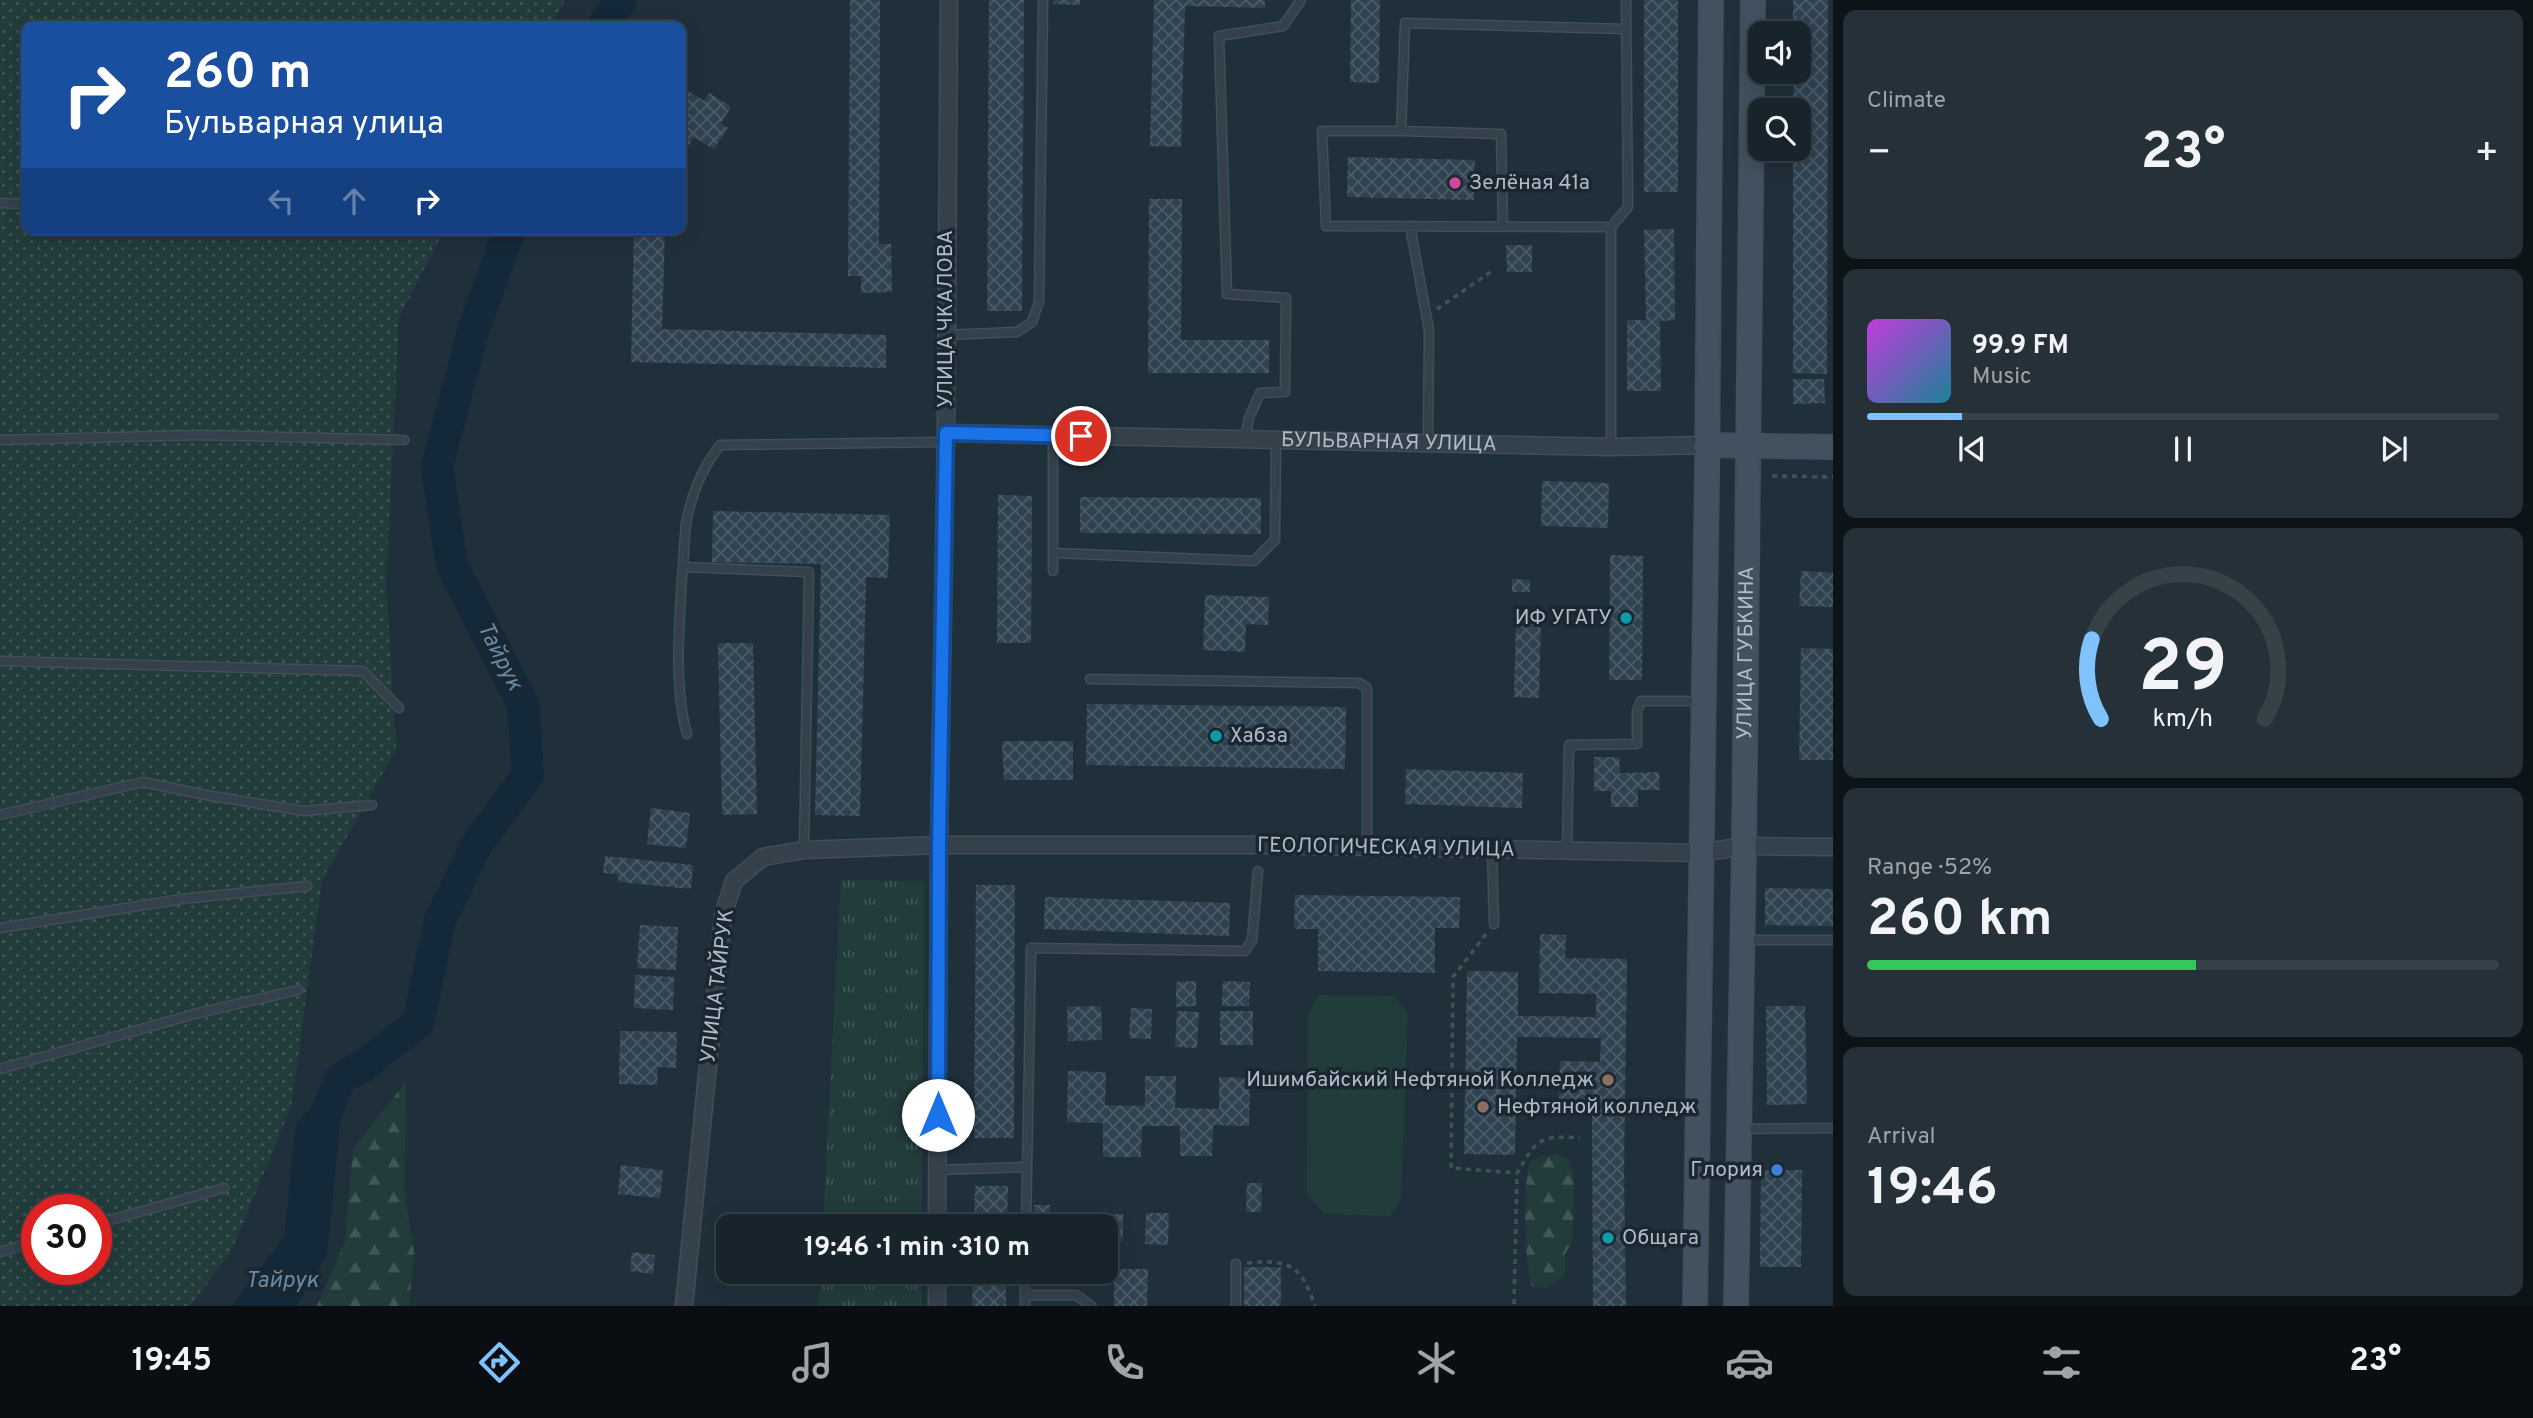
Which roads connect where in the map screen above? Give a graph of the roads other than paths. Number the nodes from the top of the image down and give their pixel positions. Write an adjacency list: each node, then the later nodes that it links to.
1 (949, 0): 14 (street, УЛИЦА ЧКАЛОВА)
2 (1043, 0): 14 (lane)
3 (1301, 0): 17 (lane)
4 (1626, 0): 7 (lane)
5 (1711, 0): 22 (main road, УЛИЦА ГУБКИНА)
6 (1753, 0): 23 (main road, УЛИЦА ГУБКИНА)
7 (1626, 29): 8 (lane); 13 (lane)
8 (1401, 131): 11 (lane); 12 (lane)
9 (0, 203): 10 (lane)
10 (21, 204)
11 (1410, 226): 12 (lane); 21 (lane)
12 (1503, 226): 13 (lane)
13 (1611, 227): 24 (lane)
14 (945, 335): 16 (street, УЛИЦА ЧКАЛОВА)
15 (1053, 436): 16 (street, БУЛЬВАРНАЯ УЛИЦА); 17 (street, БУЛЬВАРНАЯ УЛИЦА); 26 (lane)
16 (946, 438): 27 (lane); 36 (street, УЛИЦА ЧКАЛОВА)
17 (1245, 439): 20 (street, БУЛЬВАРНАЯ УЛИЦА)
18 (0, 440): 19 (lane)
19 (404, 440)
20 (1276, 440): 21 (street, БУЛЬВАРНАЯ УЛИЦА); 26 (lane)
21 (1428, 442): 24 (street, БУЛЬВАРНАЯ УЛИЦА)
22 (1706, 445): 23 (main road, БУЛЬВАРНАЯ УЛИЦА); 24 (street, БУЛЬВАРНАЯ УЛИЦА); 31 (main road, УЛИЦА ГУБКИНА)
23 (1749, 445): 25 (main road, БУЛЬВАРНАЯ УЛИЦА); 37 (main road, УЛИЦА ГУБКИНА)
24 (1611, 447)
25 (1833, 447)
26 (1053, 553): 28 (lane)
27 (683, 568): 33 (lane); 41 (lane)
28 (1053, 571)
29 (0, 661): 32 (lane)
30 (1090, 679): 38 (lane)
31 (1703, 701): 42 (lane); 43 (main road, УЛИЦА ГУБКИНА)
32 (399, 708)
33 (687, 734)
34 (372, 805): 35 (lane)
35 (0, 815)
36 (939, 845): 38 (street, ГЕОЛОГИЧЕСКАЯ УЛИЦА); 41 (street, УЛИЦА ТАЙРУК); 55 (street, УЛИЦА ЧКАЛОВА)
37 (1744, 846): 39 (street, ГЕОЛОГИЧЕСКАЯ УЛИЦА); 43 (street, ГЕОЛОГИЧЕСКАЯ УЛИЦА); 48 (main road, УЛИЦА ГУБКИНА)
38 (1367, 847): 40 (street, ГЕОЛОГИЧЕСКАЯ УЛИЦА)
39 (1833, 847)
40 (1492, 849): 42 (street, ГЕОЛОГИЧЕСКАЯ УЛИЦА); 46 (lane)
41 (804, 850): 66 (street, УЛИЦА ТАЙРУК)
42 (1567, 851): 43 (street, ГЕОЛОГИЧЕСКАЯ УЛИЦА)
43 (1700, 853): 71 (main road, УЛИЦА ГУБКИНА)
44 (1258, 871): 54 (lane)
45 (307, 886): 47 (lane)
46 (1493, 924)
47 (0, 928)
48 (1741, 940): 49 (lane); 53 (main road, УЛИЦА ГУБКИНА)
49 (1833, 940)
50 (298, 990): 51 (lane)
51 (0, 1069)
52 (1833, 1128): 53 (lane)
53 (1738, 1129): 72 (main road, УЛИЦА ГУБКИНА)
54 (1027, 1167): 55 (lane); 58 (lane)
55 (938, 1170): 57 (street, УЛИЦА ЧКАЛОВА)
56 (224, 1188): 59 (lane)
57 (937, 1214)
58 (1026, 1214)
59 (112, 1220)
60 (21, 1246): 61 (lane)
61 (0, 1252)
62 (1237, 1264): 70 (lane)
63 (937, 1284): 67 (street)
64 (1025, 1284): 65 (lane)
65 (1025, 1295): 68 (lane); 69 (lane)
66 (684, 1306)
67 (937, 1306)
68 (1025, 1306)
69 (1091, 1306)
70 (1236, 1306)
71 (1695, 1306)
72 (1736, 1306)

